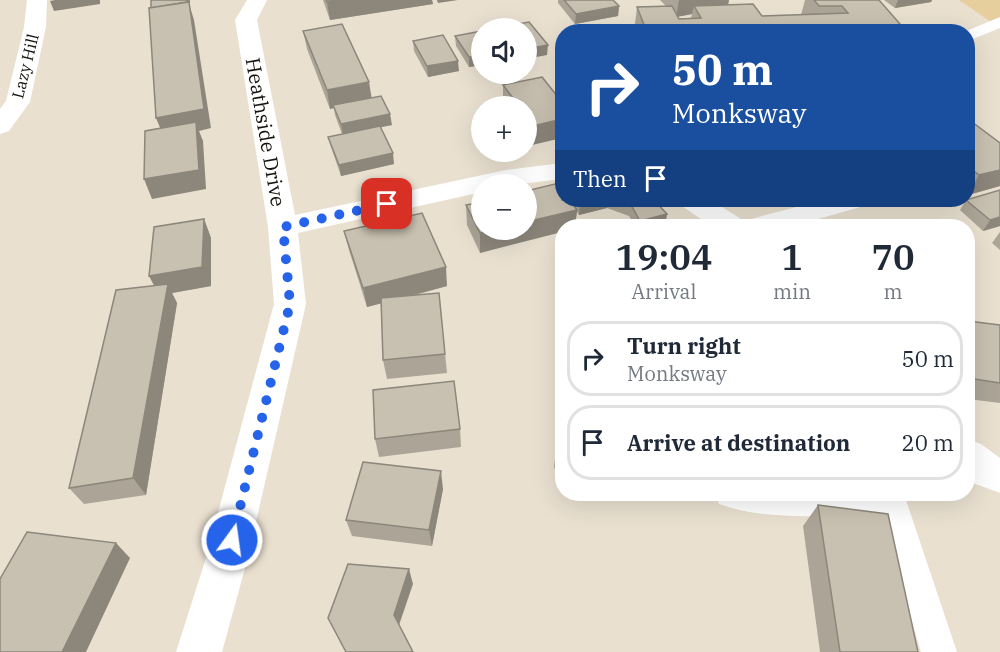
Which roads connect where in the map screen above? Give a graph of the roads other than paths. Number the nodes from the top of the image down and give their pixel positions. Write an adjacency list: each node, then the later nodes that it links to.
1 (37, 0): 5 (street, Lazy Hill)
2 (257, 0): 11 (street, Heathside Drive)
3 (1000, 22): 4 (lane)
4 (975, 33)
5 (0, 126)
6 (555, 172): 11 (street)
7 (702, 207): 9 (street)
8 (829, 207): 10 (street)
9 (720, 219)
10 (786, 219)
11 (283, 227): 15 (street, Heathside Drive)
12 (975, 462): 13 (street)
13 (1000, 476)
14 (894, 501): 16 (lane)
15 (200, 652)
16 (939, 652)

